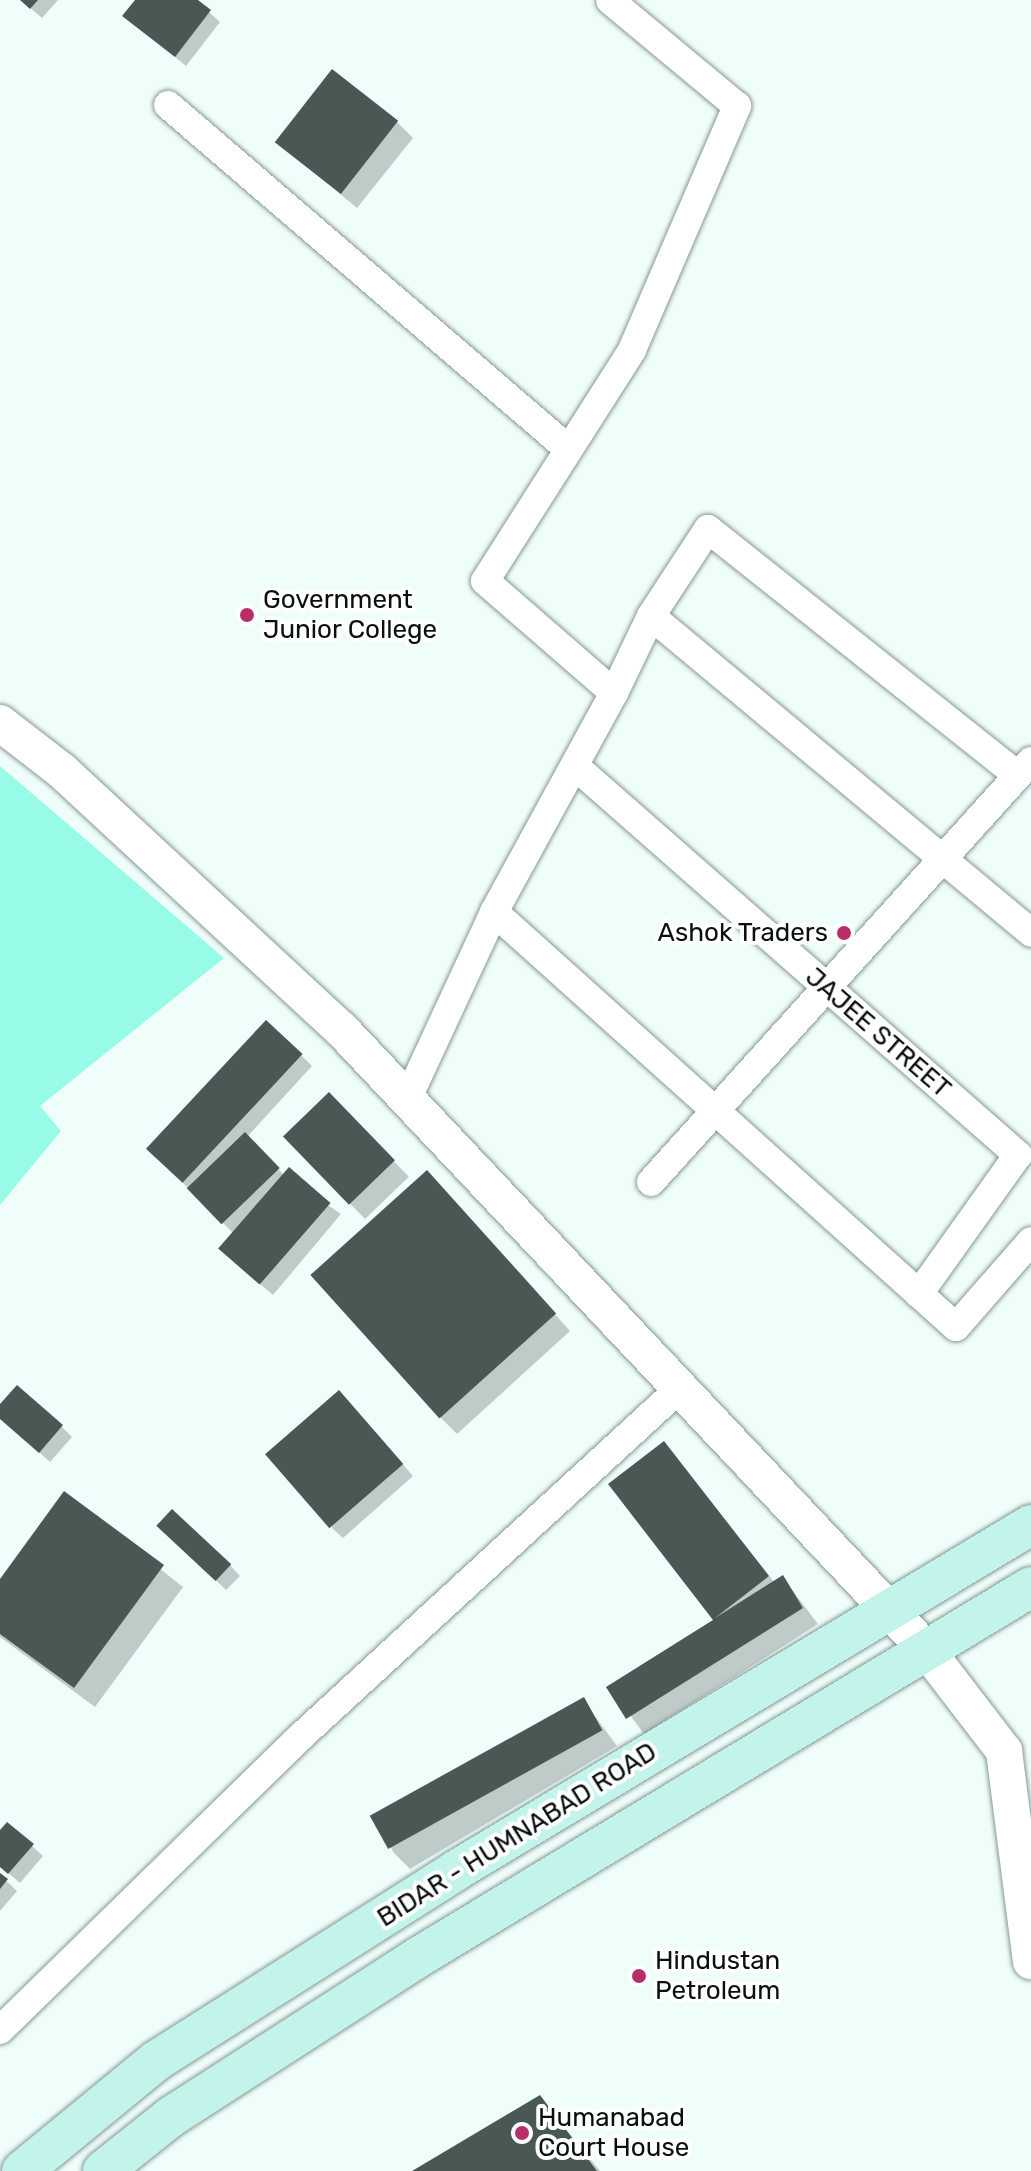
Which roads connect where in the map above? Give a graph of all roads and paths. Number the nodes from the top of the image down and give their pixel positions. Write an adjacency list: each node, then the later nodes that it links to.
1 (610, 0): 3 (street)
2 (168, 105): 3 (street)
3 (567, 448): 5 (street)
4 (651, 616): 5 (street); 8 (street); 9 (street)
5 (614, 693): 7 (street)
6 (0, 723): 13 (street)
7 (575, 766): 10 (street); 12 (street, JAJEE STREET)
8 (1024, 769): 9 (street)
9 (945, 861): 11 (street); 12 (street)
10 (494, 912): 13 (street); 14 (street)
11 (1031, 933)
12 (828, 989): 14 (street); 17 (street, JAJEE STREET)
13 (406, 1102): 18 (street)
14 (715, 1112): 15 (street); 17 (street)
15 (651, 1182)
16 (1031, 1241): 17 (street)
17 (919, 1294)
18 (679, 1389): 21 (street); 24 (street)
19 (1031, 1525): 21 (main road, BIDAR - HUMNABAD ROAD)
20 (1031, 1587): 22 (main road, BIDAR - HUMNABAD ROAD)
21 (888, 1609): 22 (street); 25 (main road, BIDAR - HUMNABAD ROAD)
22 (925, 1648): 23 (street); 26 (main road, BIDAR - HUMNABAD ROAD)
23 (1031, 1961)
24 (0, 2030)
25 (22, 2171)
26 (103, 2171)

